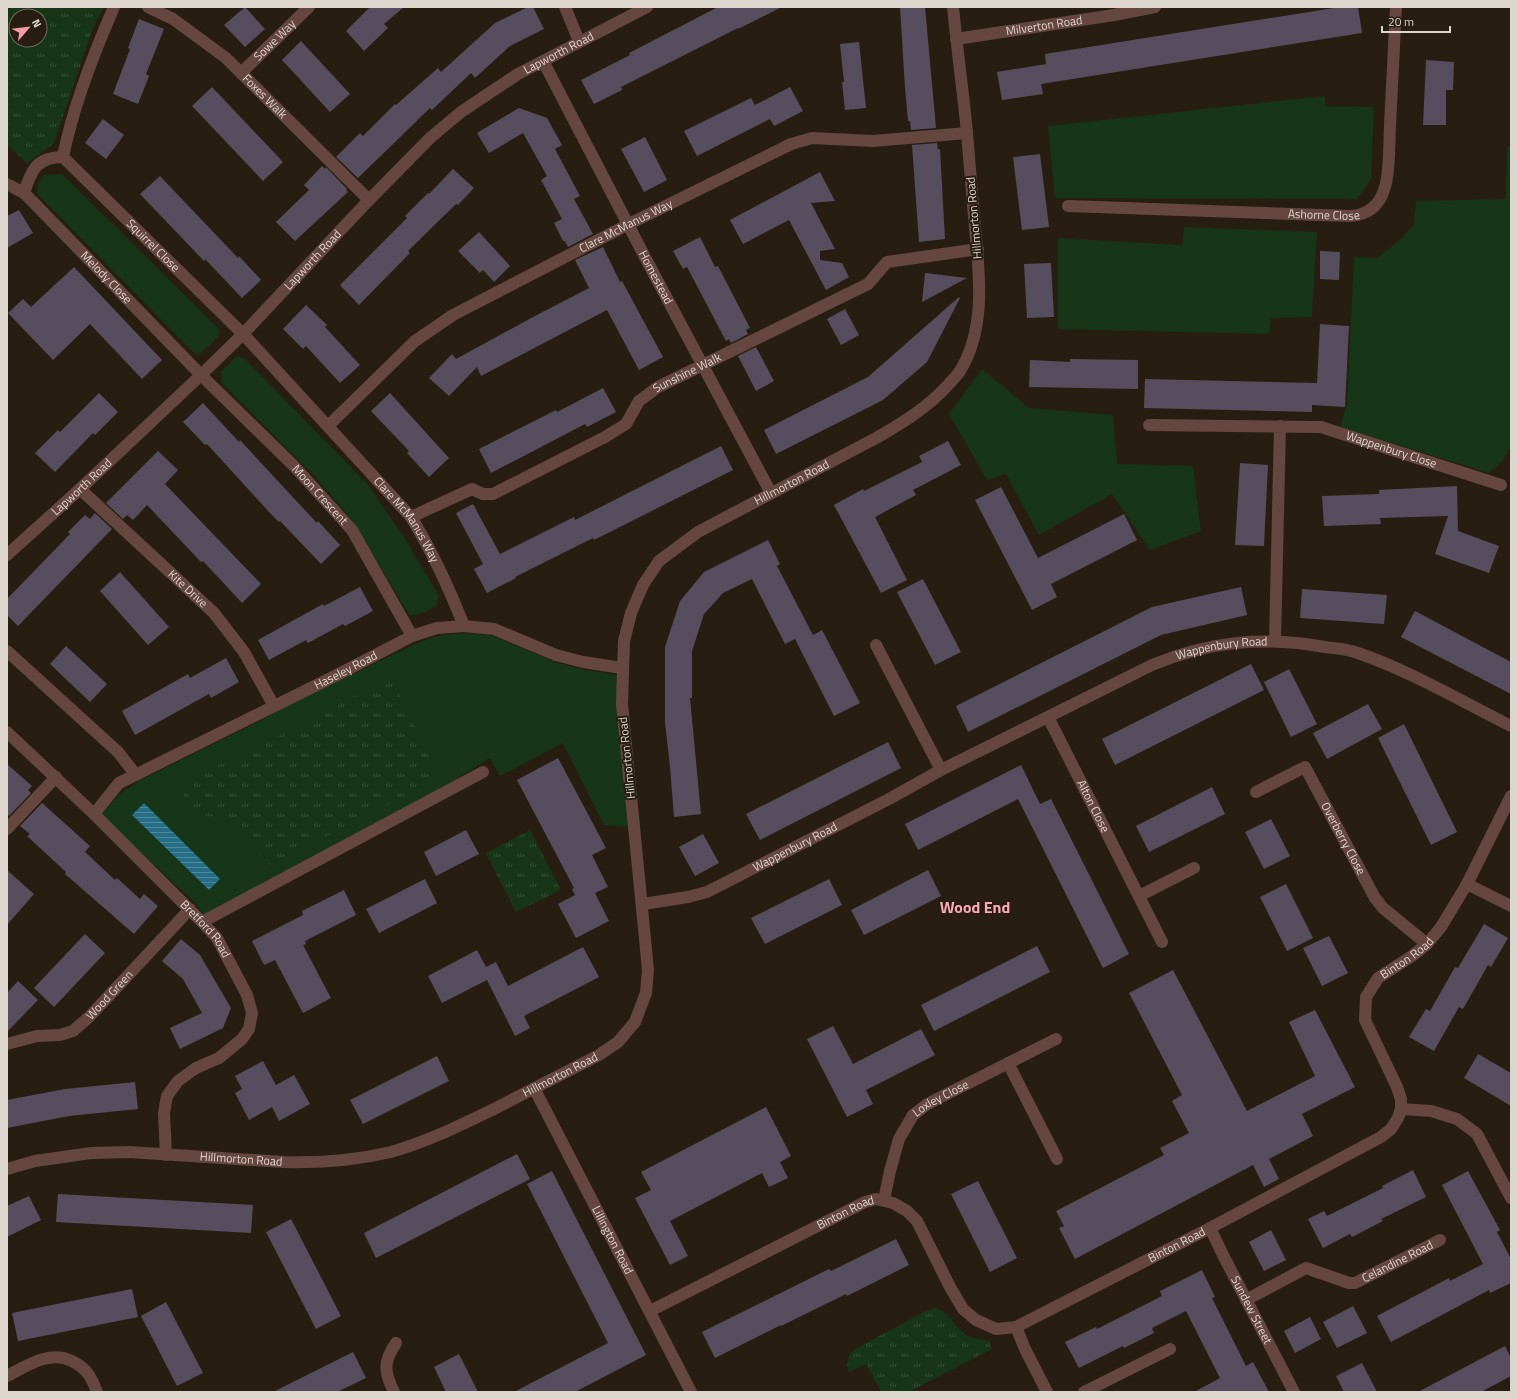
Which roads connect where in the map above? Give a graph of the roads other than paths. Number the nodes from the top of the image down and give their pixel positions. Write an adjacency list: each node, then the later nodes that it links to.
1 (114, 7): 14 (street)
2 (148, 7): 12 (street, Foxes Walk)
3 (309, 7): 12 (street, Sowe Way)
4 (565, 7): 10 (street)
5 (647, 7): 10 (street, Lapworth Road)
6 (953, 7): 9 (street, Hillmorton Road)
7 (1155, 7): 9 (street, Milverton Road)
8 (1396, 7): 18 (street, Ashorne Close)
9 (956, 39): 13 (street, Hillmorton Road)
10 (579, 41): 11 (street, Lapworth Road)
11 (543, 61): 17 (street, Lapworth Road); 19 (street, Homestead)
12 (241, 73): 17 (street, Foxes Walk)
13 (967, 133): 19 (street, Clare McManus Way); 20 (street, Hillmorton Road)
14 (63, 157): 16 (street); 21 (street, Squirrel Close)
15 (7, 184): 16 (street, Melody Close)
16 (24, 193): 23 (street, Melody Close)
17 (369, 200): 21 (street, Lapworth Road)
18 (1068, 206)
19 (629, 224): 22 (street, Homestead); 25 (street, Clare McManus Way)
20 (978, 249): 22 (street, Sunshine Walk); 29 (street, Hillmorton Road)
21 (243, 334): 23 (street, Lapworth Road); 25 (street, Clare McManus Way)
22 (703, 365): 29 (street, Homestead); 30 (street, Sunshine Walk)
23 (201, 375): 28 (street, Lapworth Road); 33 (street, Moon Crescent)
24 (1149, 425): 26 (street, Wappenbury Close)
25 (328, 426): 30 (street, Clare McManus Way)
26 (1280, 426): 27 (street, Wappenbury Close); 34 (street)
27 (1501, 485)
28 (80, 489): 31 (street, Lapworth Road); 38 (street, Kite Drive)
29 (771, 493): 37 (street, Hillmorton Road)
30 (411, 517): 32 (street, Clare McManus Way)
31 (7, 554)
32 (464, 626): 33 (street, Haseley Road); 37 (street, Haseley Road)
33 (412, 636): 38 (street, Haseley Road)
34 (1275, 641): 39 (street, Wappenbury Road); 40 (street, Wappenbury Road)
35 (876, 645): 42 (street)
36 (7, 651): 44 (street)
37 (622, 668): 53 (street, Hillmorton Road)
38 (274, 706): 44 (street, Haseley Road)
39 (1048, 717): 42 (street, Wappenbury Road); 52 (street, Alton Close)
40 (1511, 726)
41 (7, 732): 45 (street, Bretford Road)
42 (941, 770): 53 (street, Wappenbury Road)
43 (483, 772): 56 (street)
44 (136, 775): 48 (street, Haseley Road)
45 (56, 777): 48 (street, Bretford Road); 49 (street)
46 (1256, 792): 58 (street, Overberry Close)
47 (1511, 796): 51 (street, Binton Road)
48 (94, 814): 55 (street, Bretford Road)
49 (7, 829)
50 (1194, 868): 52 (street)
51 (1468, 884): 54 (street); 58 (street, Binton Road)
52 (1139, 896): 57 (street, Alton Close)
53 (643, 904): 62 (street, Hillmorton Road)
54 (1511, 906)
55 (190, 909): 56 (street, Bretford Road); 60 (street, Wood Green)
56 (202, 922): 64 (street, Bretford Road)
57 (1162, 942)
58 (1427, 944): 63 (street, Binton Road)
59 (1056, 1039): 61 (street, Loxley Close)
60 (7, 1044)
61 (1008, 1063): 65 (street); 68 (street, Loxley Close)
62 (534, 1088): 64 (street, Hillmorton Road); 72 (street, Lillington Road)
63 (1401, 1109): 67 (street); 69 (street, Binton Road)
64 (166, 1155): 66 (street, Hillmorton Road)
65 (1057, 1159)
66 (7, 1169)
67 (1511, 1198)
68 (884, 1200): 72 (street, Binton Road); 73 (street, Binton Road)
69 (1210, 1228): 71 (street, Sundew Street); 73 (street, Binton Road)
70 (1440, 1240): 71 (street, Celandine Road)
71 (1246, 1300): 82 (street, Sundew Street)
72 (650, 1311): 79 (street, Lillington Road)
73 (1016, 1327): 80 (street)
74 (396, 1343): 78 (street)
75 (1170, 1349): 81 (street)
76 (7, 1376): 77 (street)
77 (98, 1392)
78 (394, 1392)
79 (690, 1392)
80 (1047, 1392)
81 (1084, 1392)
82 (1294, 1392)

